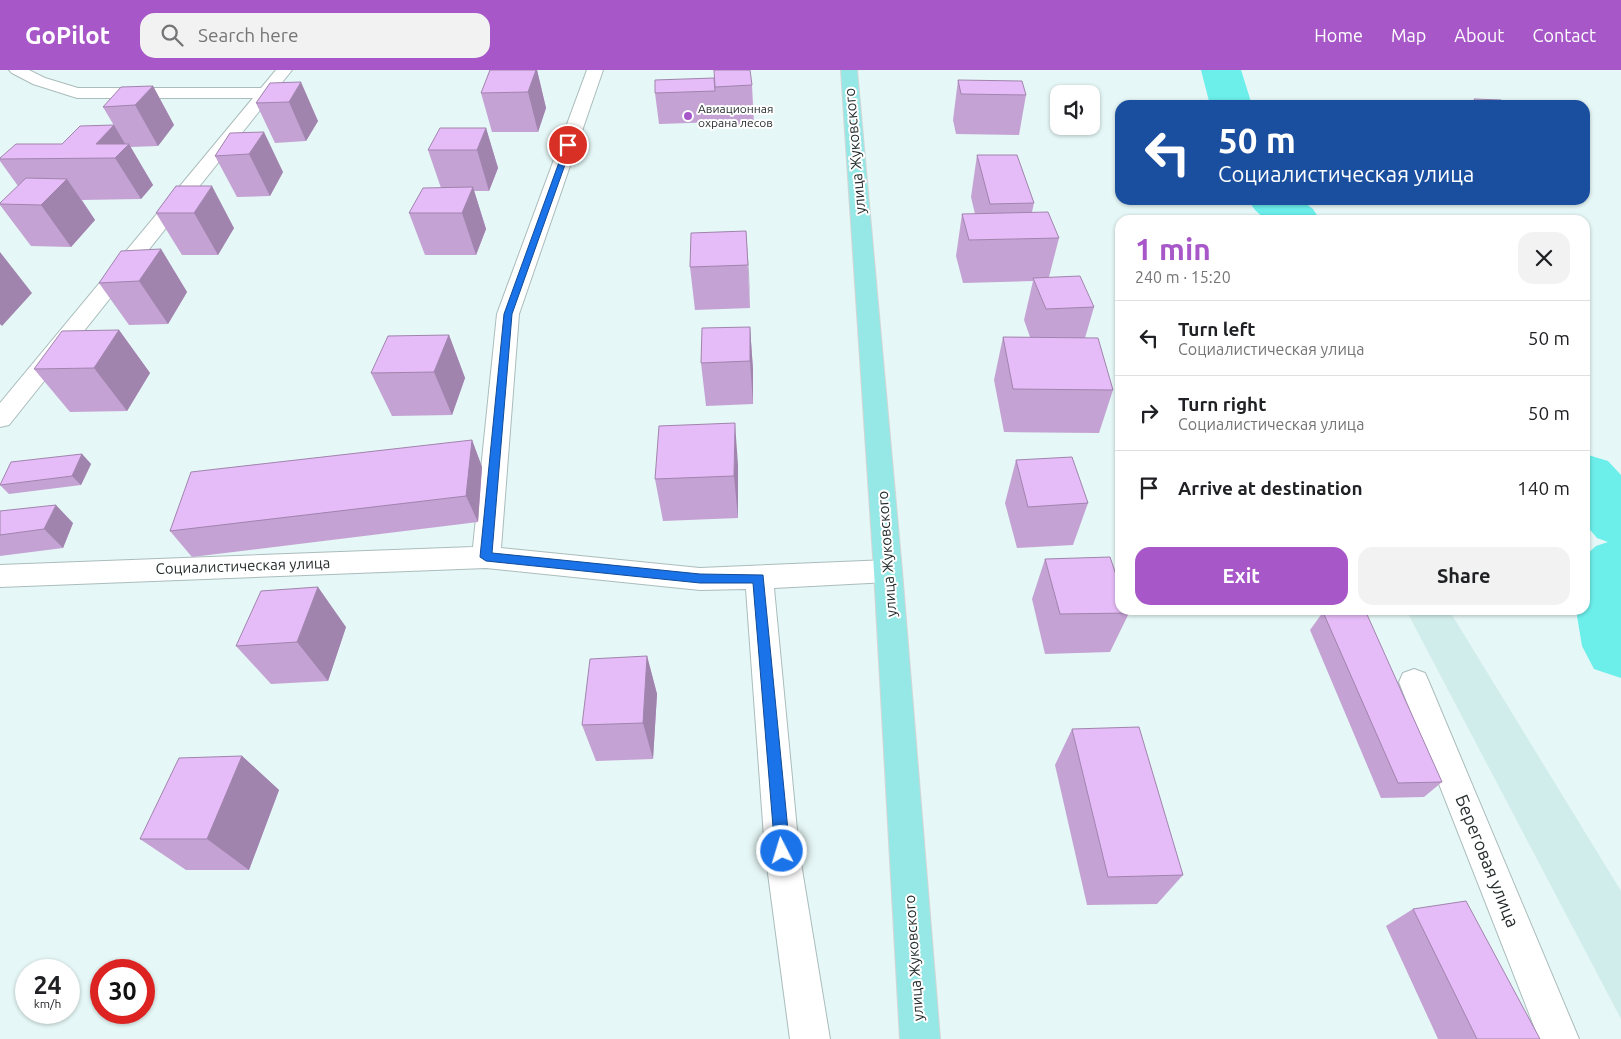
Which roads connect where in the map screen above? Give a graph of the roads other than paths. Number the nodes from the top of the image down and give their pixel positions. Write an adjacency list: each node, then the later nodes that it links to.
1 (17, 70): 5 (street)
2 (284, 70): 5 (street)
3 (595, 70): 7 (street)
4 (849, 70): 8 (main road, улица Жуковского)
5 (265, 93): 6 (street)
6 (0, 419)
7 (486, 557): 9 (street, Социалистическая улица); 10 (street, Социалистическая улица)
8 (888, 571): 10 (street, Социалистическая улица); 13 (main road, улица Жуковского)
9 (0, 576)
10 (759, 578): 12 (street)
11 (1414, 682): 14 (street, Береговая улица)
12 (810, 1039)
13 (920, 1039)
14 (1559, 1039)

